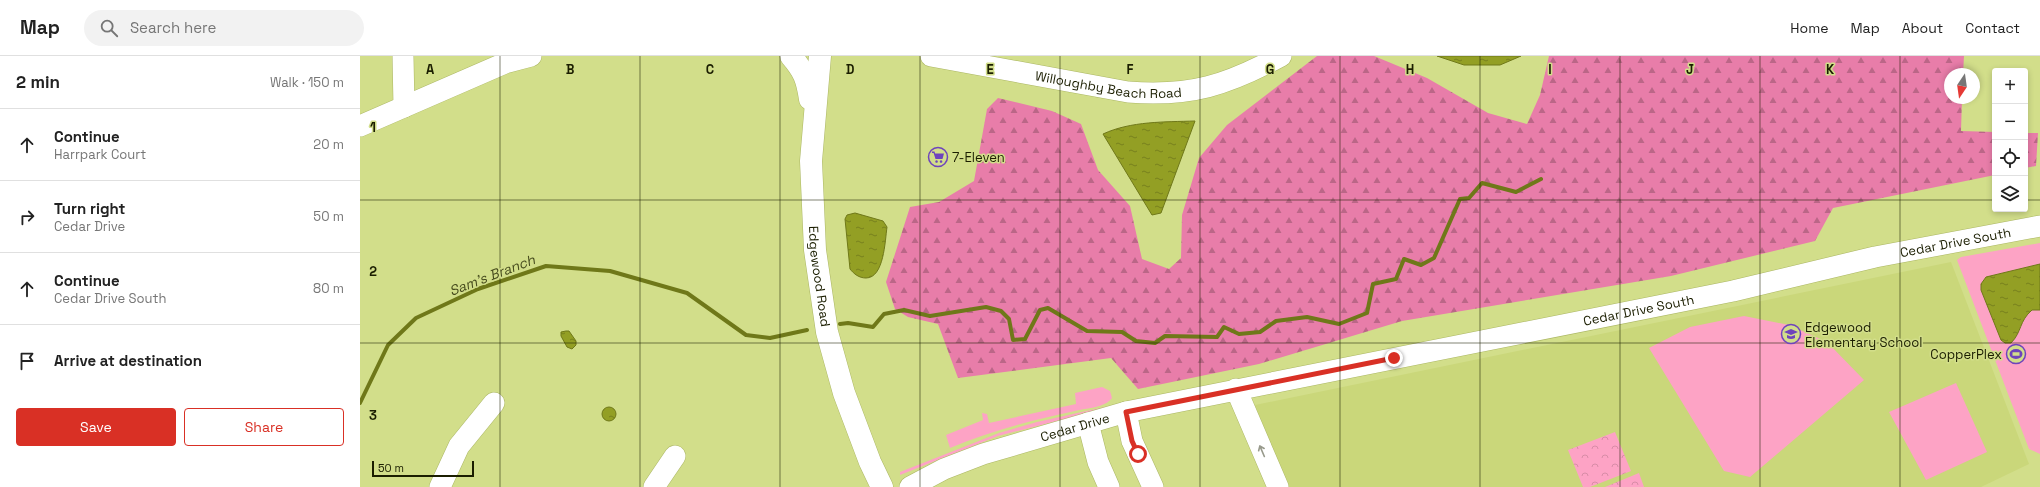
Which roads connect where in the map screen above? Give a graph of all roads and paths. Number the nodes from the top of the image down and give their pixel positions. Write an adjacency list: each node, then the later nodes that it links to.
1 (403, 56): 7 (street)
2 (531, 56): 7 (street)
3 (791, 56): 8 (main road)
4 (820, 56): 8 (main road, Edgewood Road)
5 (931, 56): 6 (street, Willoughby Beach Road)
6 (1282, 56)
7 (404, 107): 9 (street)
8 (814, 123): 18 (main road, Edgewood Road)
9 (360, 126)
10 (2040, 226): 11 (street, Cedar Drive South)
11 (1236, 389): 13 (street, Cedar Drive); 22 (street, one-way to 11)
12 (494, 403): 16 (street)
13 (1126, 412): 14 (street, Cedar Drive); 21 (street)
14 (1088, 423): 19 (street, Cedar Drive); 20 (street)
15 (675, 456): 17 (street)
16 (440, 487)
17 (654, 487)
18 (882, 487)
19 (910, 487)
20 (1109, 487)
21 (1153, 487)
22 (1278, 487)

